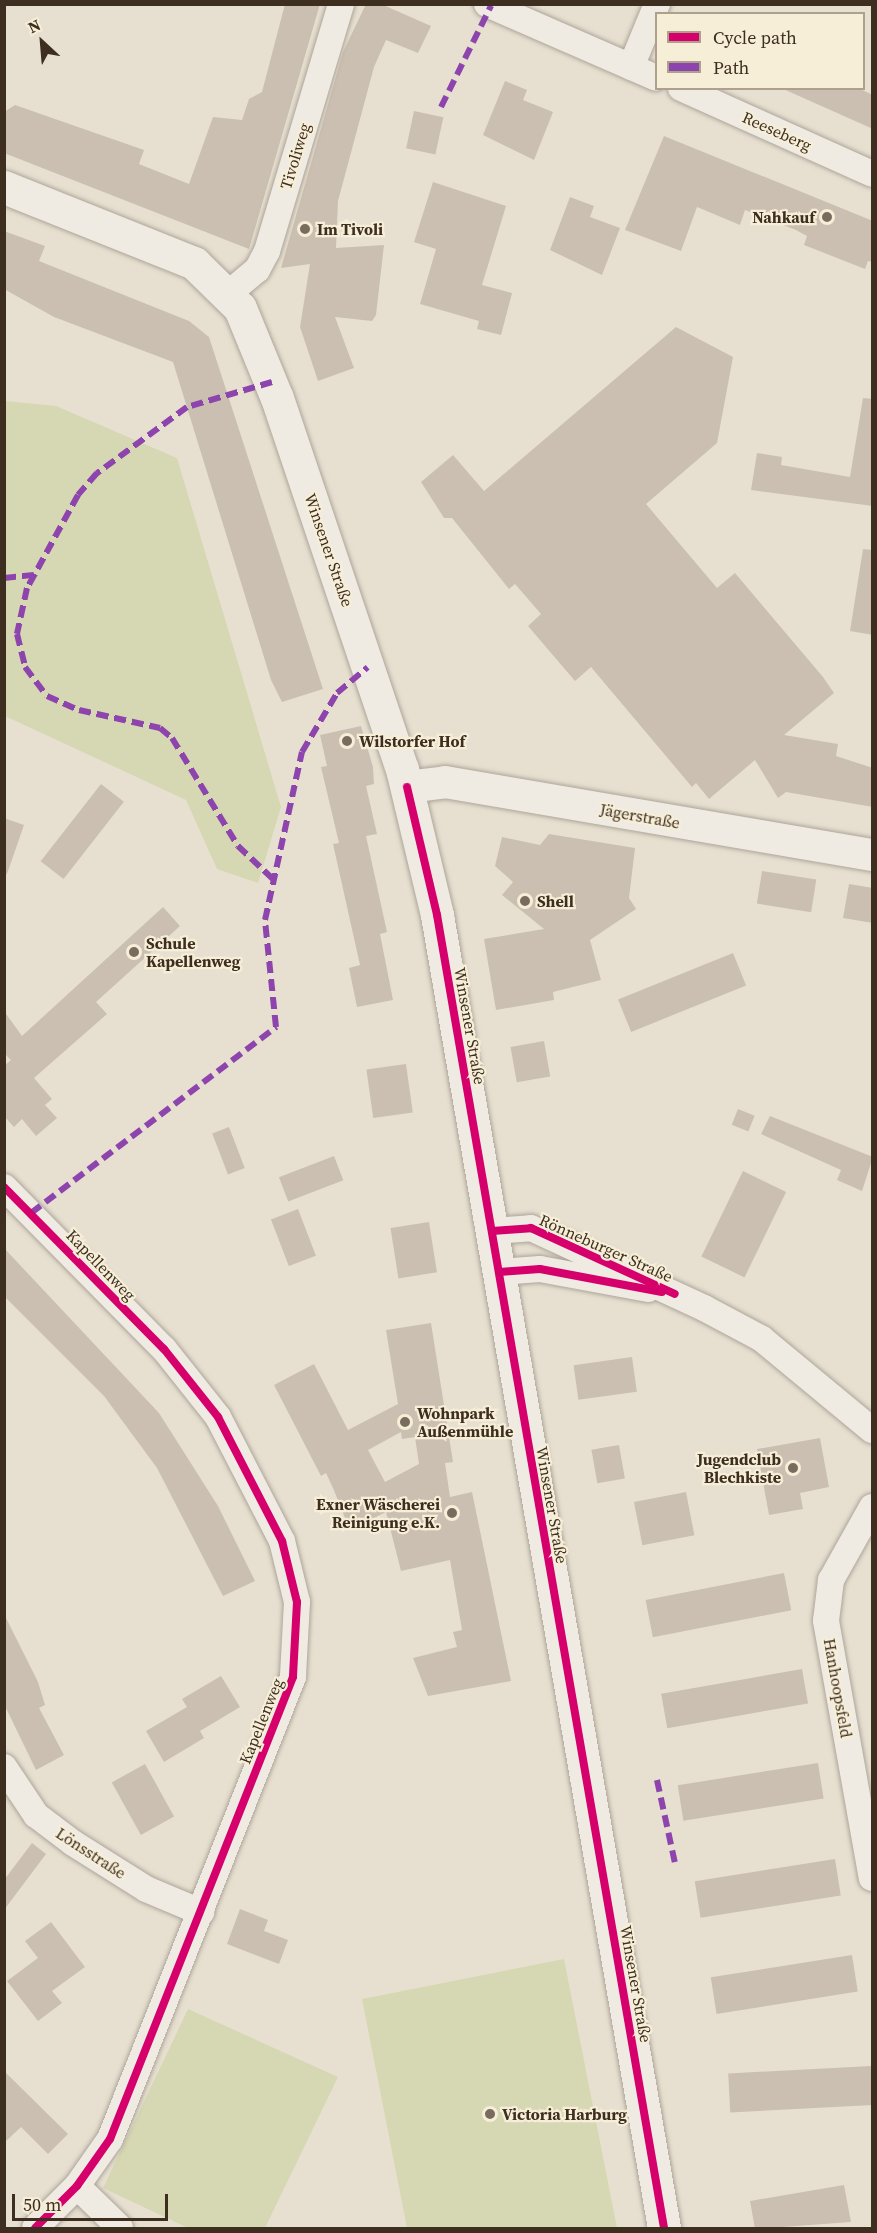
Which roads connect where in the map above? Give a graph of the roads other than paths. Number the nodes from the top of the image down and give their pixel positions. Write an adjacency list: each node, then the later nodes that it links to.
1 (341, 4): 9 (street, Tivoliweg)
2 (487, 4): 4 (street)
3 (657, 4): 4 (street)
4 (631, 67): 5 (street)
5 (655, 77)
6 (685, 90): 7 (street, Reeseberg)
7 (873, 174)
8 (4, 187): 9 (main road, Winsener Straße)
9 (228, 294): 10 (main road, Winsener Straße)
10 (407, 787): 11 (street, Jägerstraße); 13 (main road, Winsener Straße)
11 (873, 855)
12 (4, 1187): 20 (street, Kapellenweg)
13 (492, 1231): 14 (main road, Winsener Straße); 15 (street, Rönneburger Straße)
14 (499, 1272): 15 (street, Rönneburger Straße); 24 (main road, Winsener Straße)
15 (675, 1294): 16 (street, Rönneburger Straße)
16 (873, 1430)
17 (873, 1507): 19 (street, Hanhoopsfeld)
18 (4, 1767): 20 (street, Lönsstraße)
19 (873, 1878)
20 (201, 1912): 21 (street, Kapellenweg)
21 (77, 2186): 22 (street, Kapellenweg); 23 (street)
22 (35, 2229)
23 (120, 2229)
24 (664, 2229)

